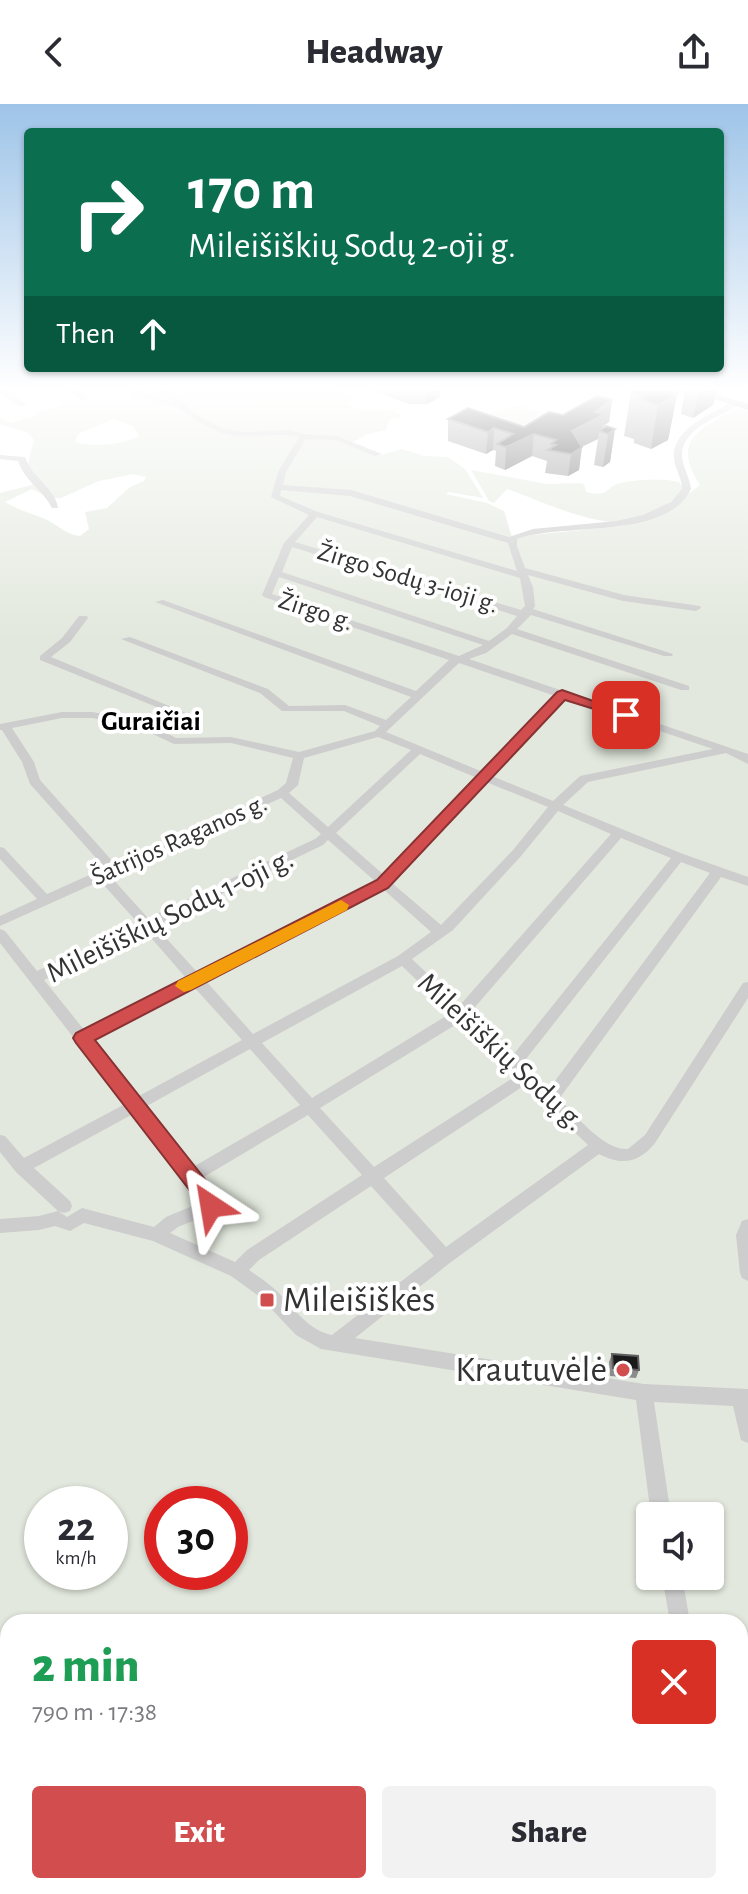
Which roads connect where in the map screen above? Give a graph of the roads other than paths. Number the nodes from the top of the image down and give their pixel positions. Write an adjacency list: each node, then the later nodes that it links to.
1 (28, 474): 5 (street)
2 (283, 474): 4 (street)
3 (683, 474): 7 (street)
4 (276, 487): 6 (street); 7 (street)
5 (55, 506)
6 (315, 514): 8 (street, Žirgo g.); 10 (street)
7 (512, 541): 10 (street)
8 (289, 543): 9 (street, Žirgo g.); 13 (street, Žirgo Sodų 3-ioji g.)
9 (276, 573): 17 (street); 19 (street, Žirgo g.)
10 (522, 573): 12 (street); 13 (street)
11 (160, 602): 22 (street)
12 (696, 608)
13 (527, 613): 15 (street); 18 (street, Žirgo Sodų 3-ioji g.)
14 (83, 618): 23 (street)
15 (511, 630): 17 (street); 20 (street)
16 (126, 639): 25 (street)
17 (492, 645): 19 (street)
18 (668, 654)
19 (460, 659): 21 (street, Žirgo g.); 22 (street)
20 (685, 688)
21 (562, 695): 27 (street, Žirgo g.); 30 (street)
22 (419, 696): 25 (street)
23 (139, 723): 24 (street); 28 (street)
24 (3, 726): 37 (street)
25 (384, 729): 26 (street); 28 (street)
26 (419, 749): 30 (street); 34 (street, Mileišiškių Sodų 1-oji g.)
27 (725, 750): 29 (street, Žirgo g.); 32 (street)
28 (299, 756): 31 (street, Šatrijos Raganos g.)
29 (748, 760)
30 (484, 776): 32 (street); 40 (street)
31 (282, 793): 34 (street); 37 (street, Šatrijos Raganos g.)
32 (557, 804): 33 (street); 44 (street)
33 (620, 831): 36 (street); 50 (street)
34 (327, 835): 40 (street); 43 (street, Mileišiškių Sodų 1-oji g.)
35 (0, 851): 41 (street)
36 (679, 857): 38 (street); 53 (street)
37 (108, 872): 41 (street, Šatrijos Raganos g.); 43 (street)
38 (718, 872): 39 (street); 55 (street)
39 (748, 882)
40 (383, 884): 44 (street); 48 (street)
41 (45, 900): 42 (street, Šatrijos Raganos g.)
42 (0, 921)
43 (145, 925): 47 (street, Mileišiškių Sodų 1-oji g.); 48 (street)
44 (441, 933): 46 (street)
45 (0, 934): 47 (street)
46 (403, 959): 50 (street, Mileišiškių Sodų g.); 52 (street, Mileišiškių Sodų g.)
47 (35, 978): 51 (street, Mileišiškių Sodų 1-oji g.)
48 (194, 981): 51 (street); 52 (street)
49 (748, 987): 59 (street, Mileišiškių Sodų g.)
50 (461, 1014): 53 (street, Mileišiškių Sodų g.); 57 (street)
51 (83, 1038): 56 (street, Mileišiškių Sodų 1-oji g.)
52 (249, 1041): 56 (street, Mileišiškių Sodų g.); 57 (street)
53 (513, 1065): 54 (street, Mileišiškių Sodų g.)
54 (527, 1076): 55 (street, Mileišiškių Sodų g.); 62 (street)
55 (551, 1098): 59 (street, Mileišiškių Sodų g.)
56 (133, 1105): 60 (street, Mileišiškių Sodų g.); 61 (street, Mileišiškių Sodų 1-oji g.)
57 (307, 1106): 61 (street); 62 (street)
58 (0, 1141): 60 (street)
59 (599, 1146): 67 (street)
60 (22, 1167): 63 (street)
61 (191, 1176): 66 (street, Mileišiškių Sodų 1-oji g.)
62 (374, 1179): 67 (street); 68 (street)
63 (61, 1212): 64 (street); 66 (street)
64 (0, 1226)
65 (748, 1226): 69 (street)
66 (156, 1235): 68 (street)
67 (445, 1257): 70 (street)
68 (237, 1271): 70 (street)
69 (748, 1273)
70 (334, 1344): 71 (street)
71 (644, 1393): 72 (street); 74 (street)
72 (744, 1398): 73 (street)
73 (748, 1434)
74 (659, 1502)
75 (674, 1590): 76 (street)
76 (679, 1614)

